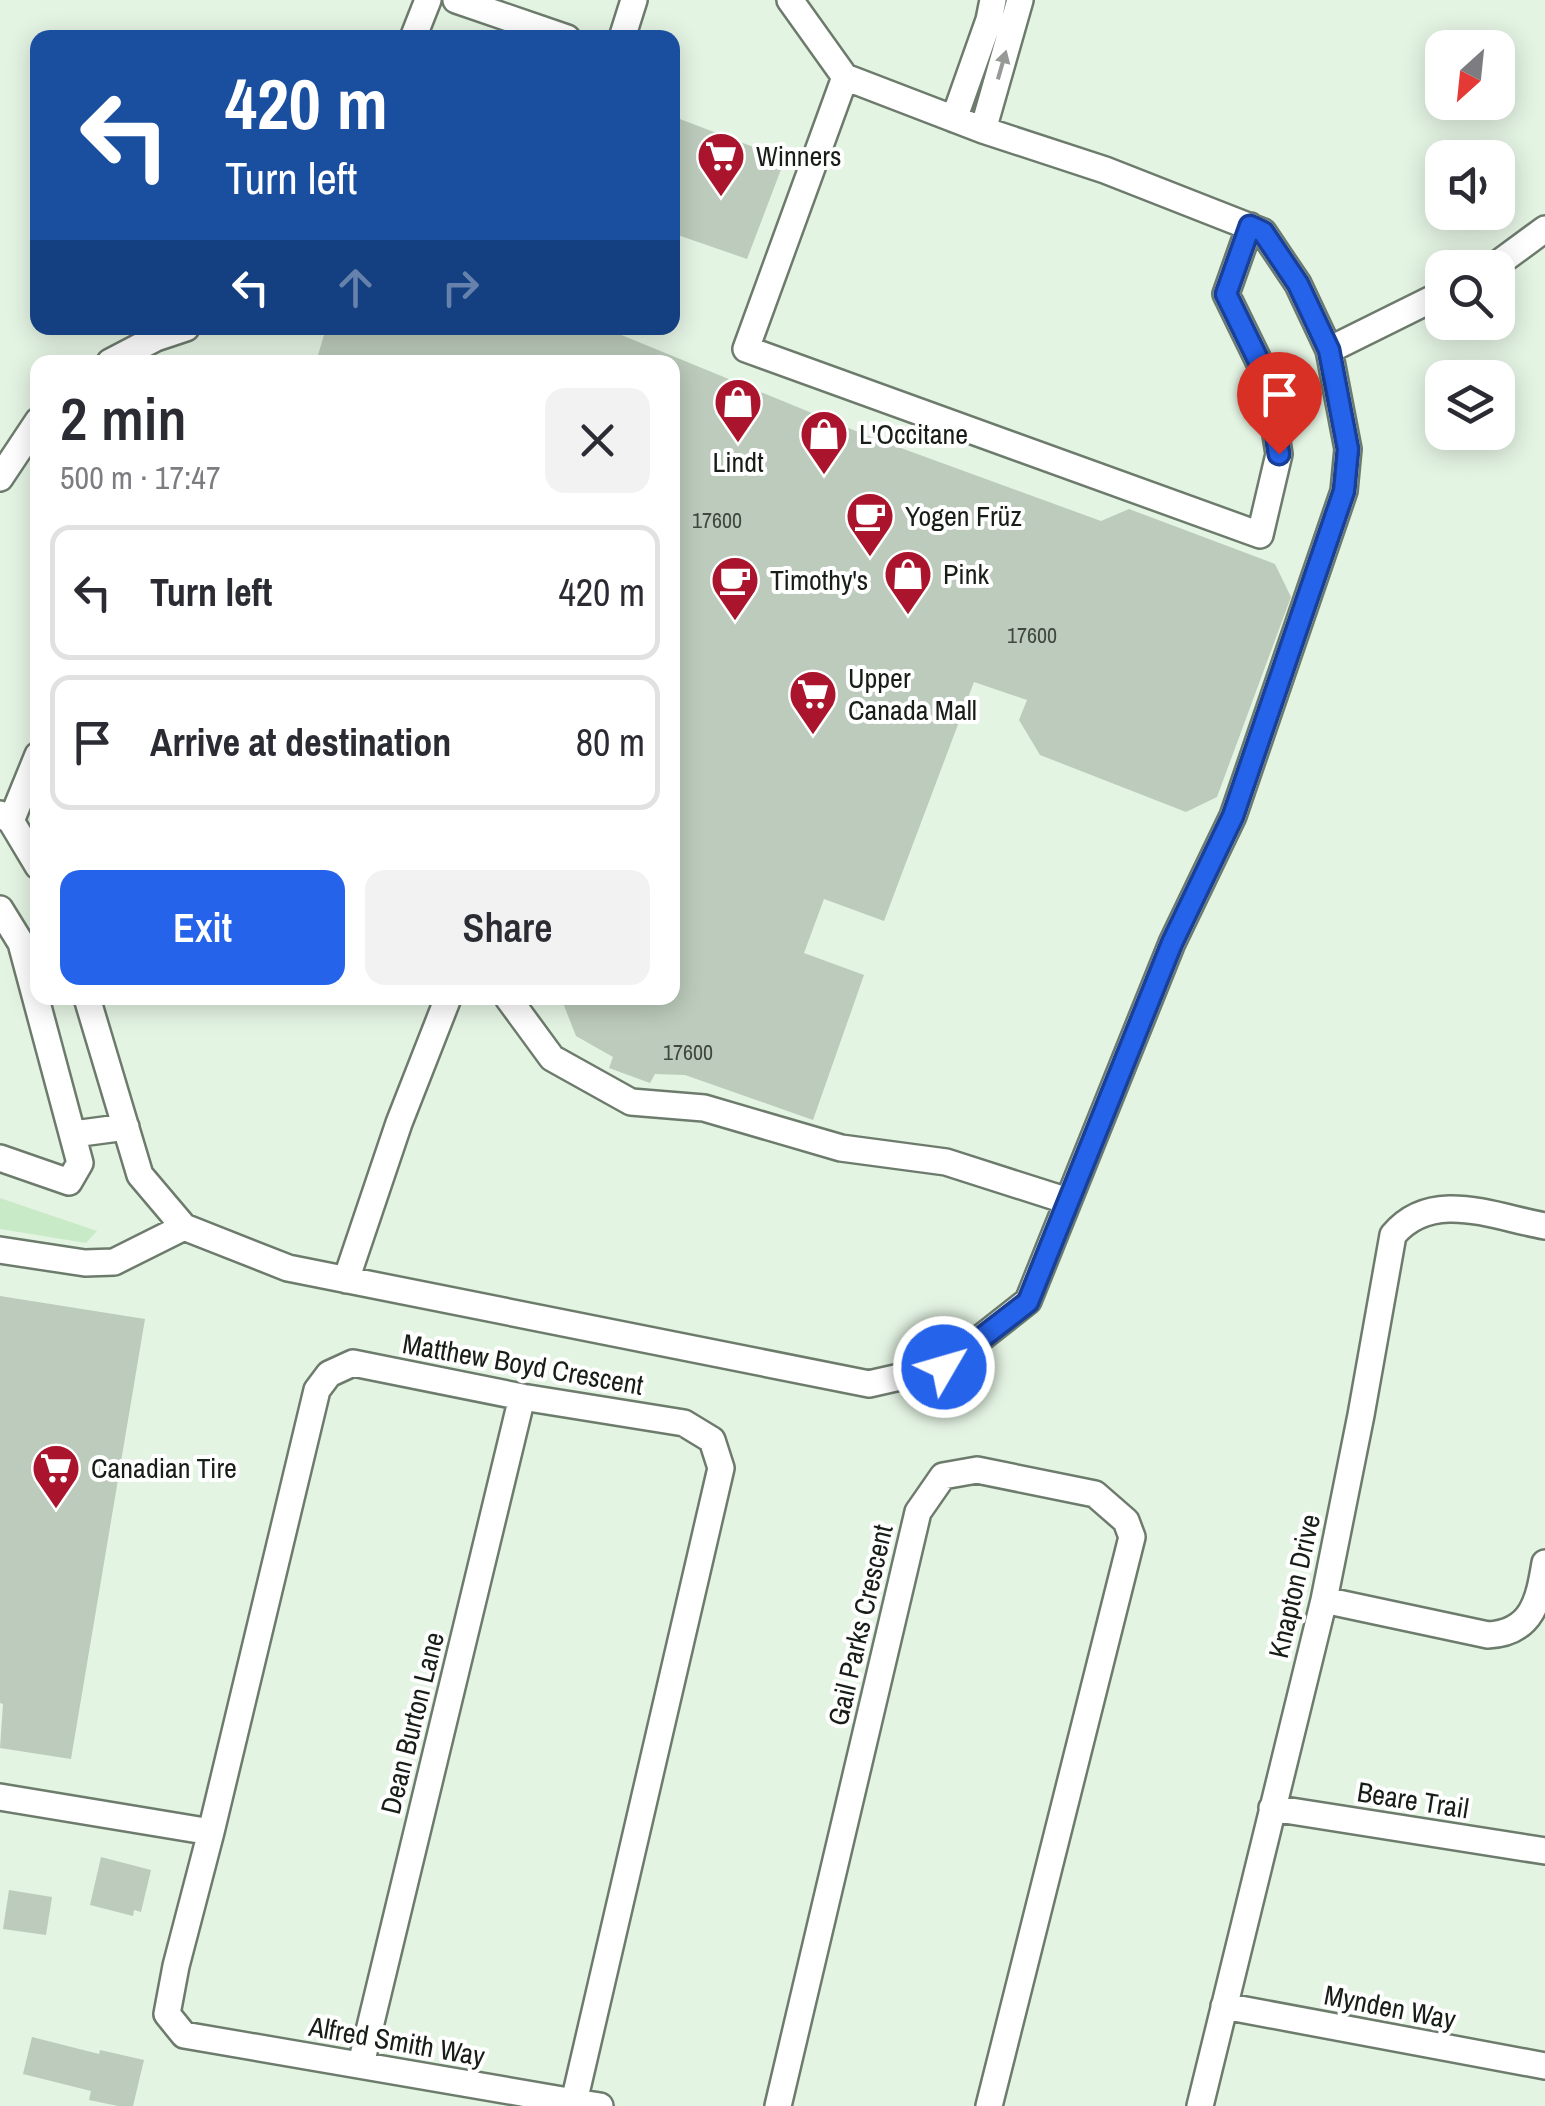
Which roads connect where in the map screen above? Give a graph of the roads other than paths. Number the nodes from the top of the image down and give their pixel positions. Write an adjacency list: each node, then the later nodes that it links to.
1 (428, 0): 8 (street)
2 (456, 0): 7 (street)
3 (634, 0): 10 (street)
4 (790, 0): 11 (street)
5 (993, 0): 12 (street)
6 (1020, 0): 13 (street, one-way to 6)
7 (511, 9): 9 (street)
8 (415, 30)
9 (552, 30)
10 (625, 30)
11 (846, 77): 12 (street); 14 (street)
12 (954, 119): 13 (street)
13 (983, 130): 14 (street)
14 (1250, 226): 19 (street)
15 (1545, 230): 16 (street)
16 (1515, 252)
17 (1425, 302): 19 (street)
18 (174, 335): 20 (street)
19 (1329, 350): 35 (street)
20 (141, 355)
21 (30, 433): 22 (street)
22 (0, 478)
23 (30, 773): 24 (street)
24 (5, 818): 25 (street)
25 (30, 854)
26 (0, 909): 27 (street)
27 (30, 976)
28 (38, 1005): 33 (street)
29 (89, 1005): 32 (street)
30 (445, 1005): 39 (street)
31 (513, 1005): 35 (street)
32 (126, 1127): 33 (street); 37 (street)
33 (74, 1134): 34 (street)
34 (0, 1158)
35 (1068, 1201): 39 (street)
36 (1545, 1226): 42 (street, Knapton Drive)
37 (184, 1227): 38 (street); 39 (street)
38 (0, 1250)
39 (346, 1280)
40 (522, 1397): 45 (street, Matthew Boyd Crescent); 49 (street, Dean Burton Lane); 51 (street, Matthew Boyd Crescent)
41 (1545, 1563): 42 (street)
42 (1324, 1600): 44 (street, Knapton Drive)
43 (0, 1797): 45 (street)
44 (1272, 1808): 46 (street, Beare Trail); 47 (street, Knapton Drive)
45 (211, 1832): 48 (street, Matthew Boyd Crescent)
46 (1545, 1851)
47 (1224, 2006): 50 (street, Mynden Way); 55 (street, Knapton Drive)
48 (184, 2035): 49 (street, Alfred Smith Way)
49 (361, 2064): 51 (street, Alfred Smith Way)
50 (1545, 2066)
51 (574, 2102): 52 (street, Alfred Smith Way)
52 (600, 2106)
53 (778, 2106): 54 (street, Gail Parks Crescent)
54 (989, 2106)
55 (1200, 2106)

